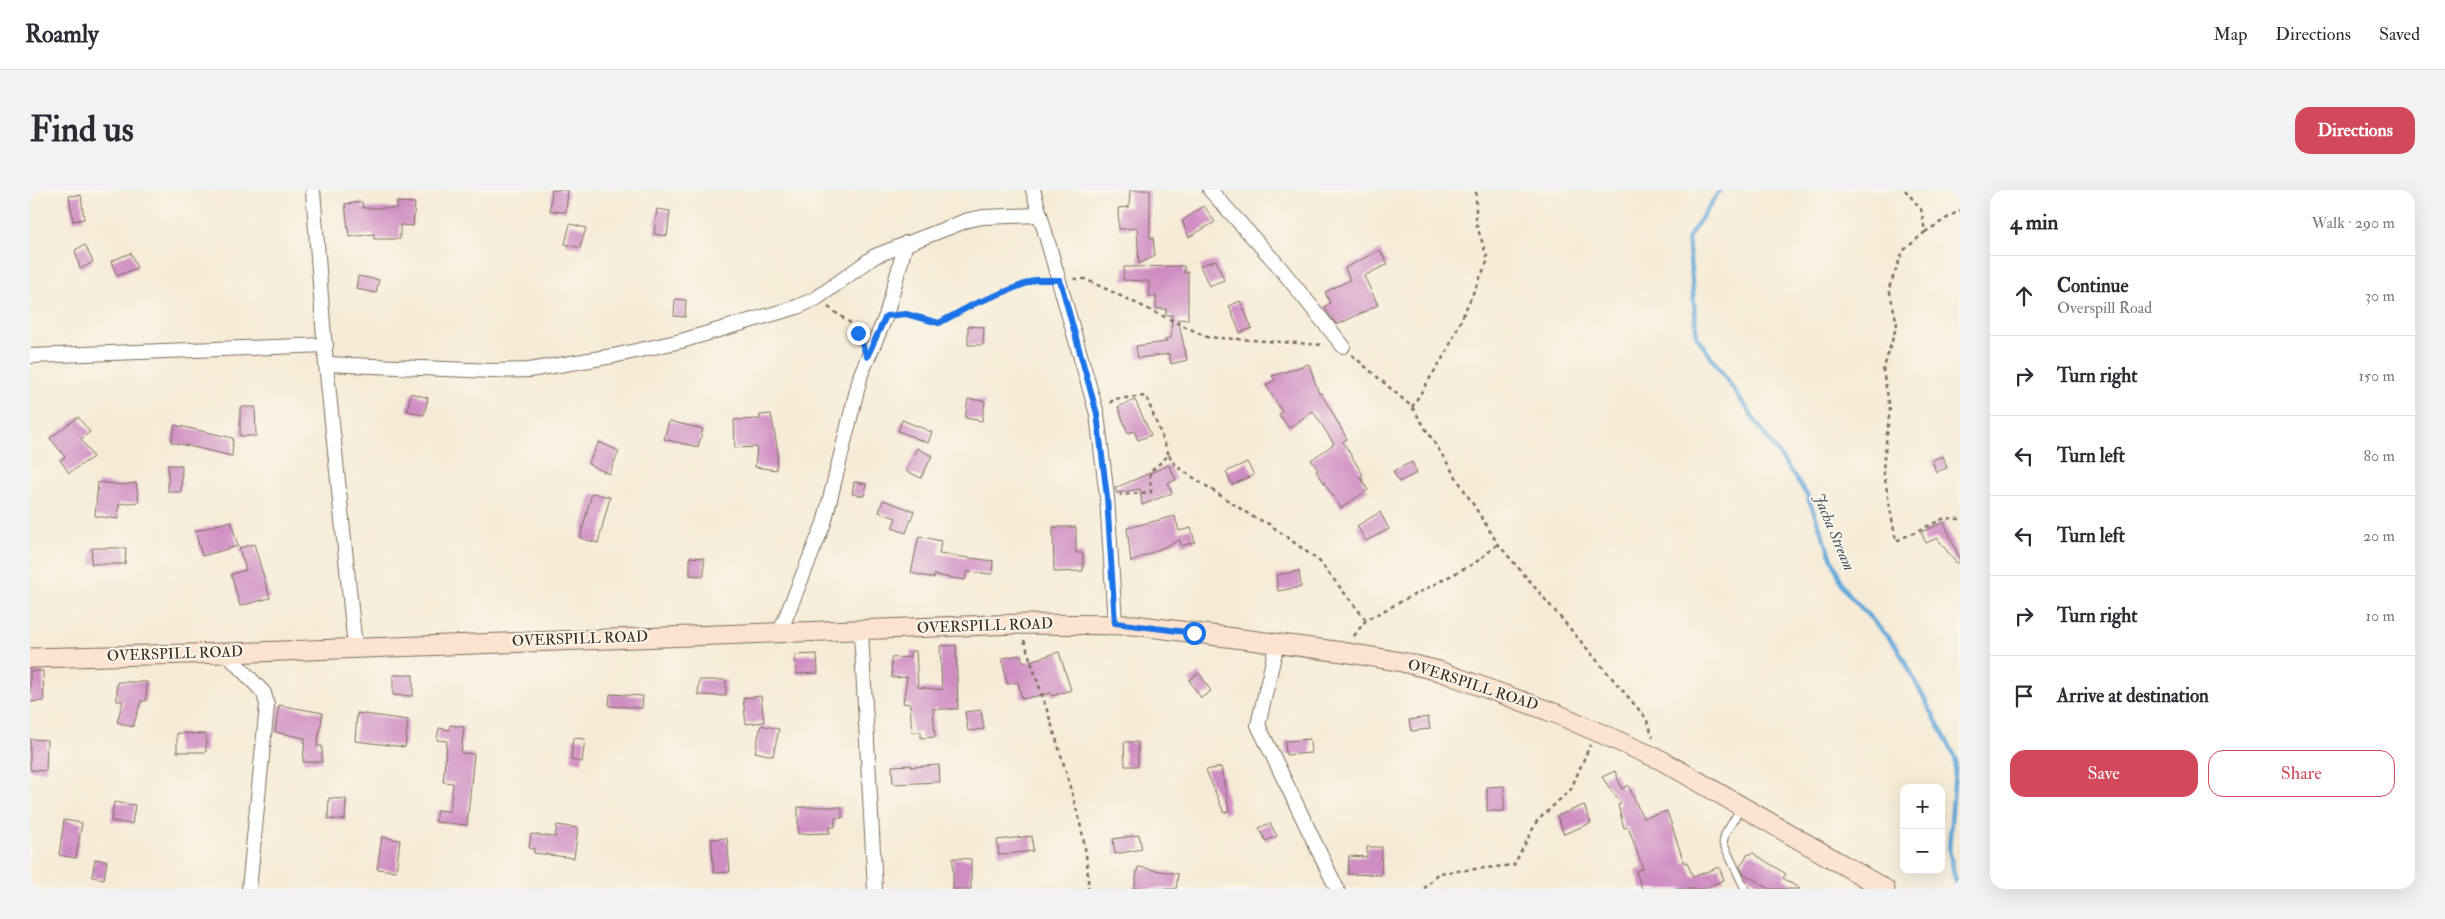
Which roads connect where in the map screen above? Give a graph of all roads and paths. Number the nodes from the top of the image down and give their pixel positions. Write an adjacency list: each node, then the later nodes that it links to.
1 (312, 190): 15 (street)
2 (1033, 190): 9 (street)
3 (1210, 190): 16 (street)
4 (1476, 190): 20 (path)
5 (1905, 190): 10 (path)
6 (1958, 191): 7 (path)
7 (1960, 197)
8 (1960, 210): 10 (path)
9 (1040, 215): 11 (street); 12 (street)
10 (1925, 232): 24 (path)
11 (906, 243): 13 (street); 14 (street)
12 (1060, 280): 14 (path); 16 (path); 21 (street)
13 (817, 298): 18 (path); 19 (street)
14 (886, 316): 18 (street)
15 (326, 345): 17 (street); 19 (street)
16 (1342, 346): 20 (path)
17 (30, 356)
18 (867, 357): 30 (street)
19 (326, 364): 32 (street)
20 (1412, 407): 25 (path)
21 (1097, 414): 22 (path); 23 (street)
22 (1169, 455): 23 (path); 26 (path)
23 (1107, 497): 27 (street)
24 (1960, 519)
25 (1498, 544): 26 (path); 37 (path)
26 (1366, 620): 33 (path)
27 (1115, 623): 28 (street, OVERSPILL ROAD); 31 (street, OVERSPILL ROAD)
28 (1020, 624): 29 (street, OVERSPILL ROAD); 41 (path)
29 (861, 631): 30 (street, OVERSPILL ROAD); 40 (street)
30 (779, 634): 32 (street, OVERSPILL ROAD)
31 (1277, 643): 33 (street, OVERSPILL ROAD); 42 (street)
32 (355, 647): 34 (street, OVERSPILL ROAD)
33 (1343, 652): 36 (street, OVERSPILL ROAD)
34 (226, 653): 35 (street, OVERSPILL ROAD); 39 (street)
35 (30, 658)
36 (1596, 732): 37 (street, OVERSPILL ROAD); 43 (path)
37 (1661, 760): 38 (street, OVERSPILL ROAD)
38 (1743, 805): 44 (lane); 45 (street, OVERSPILL ROAD)
39 (249, 889)
40 (875, 889)
41 (1088, 889)
42 (1337, 889)
43 (1424, 889)
44 (1745, 889)
45 (1884, 889)

